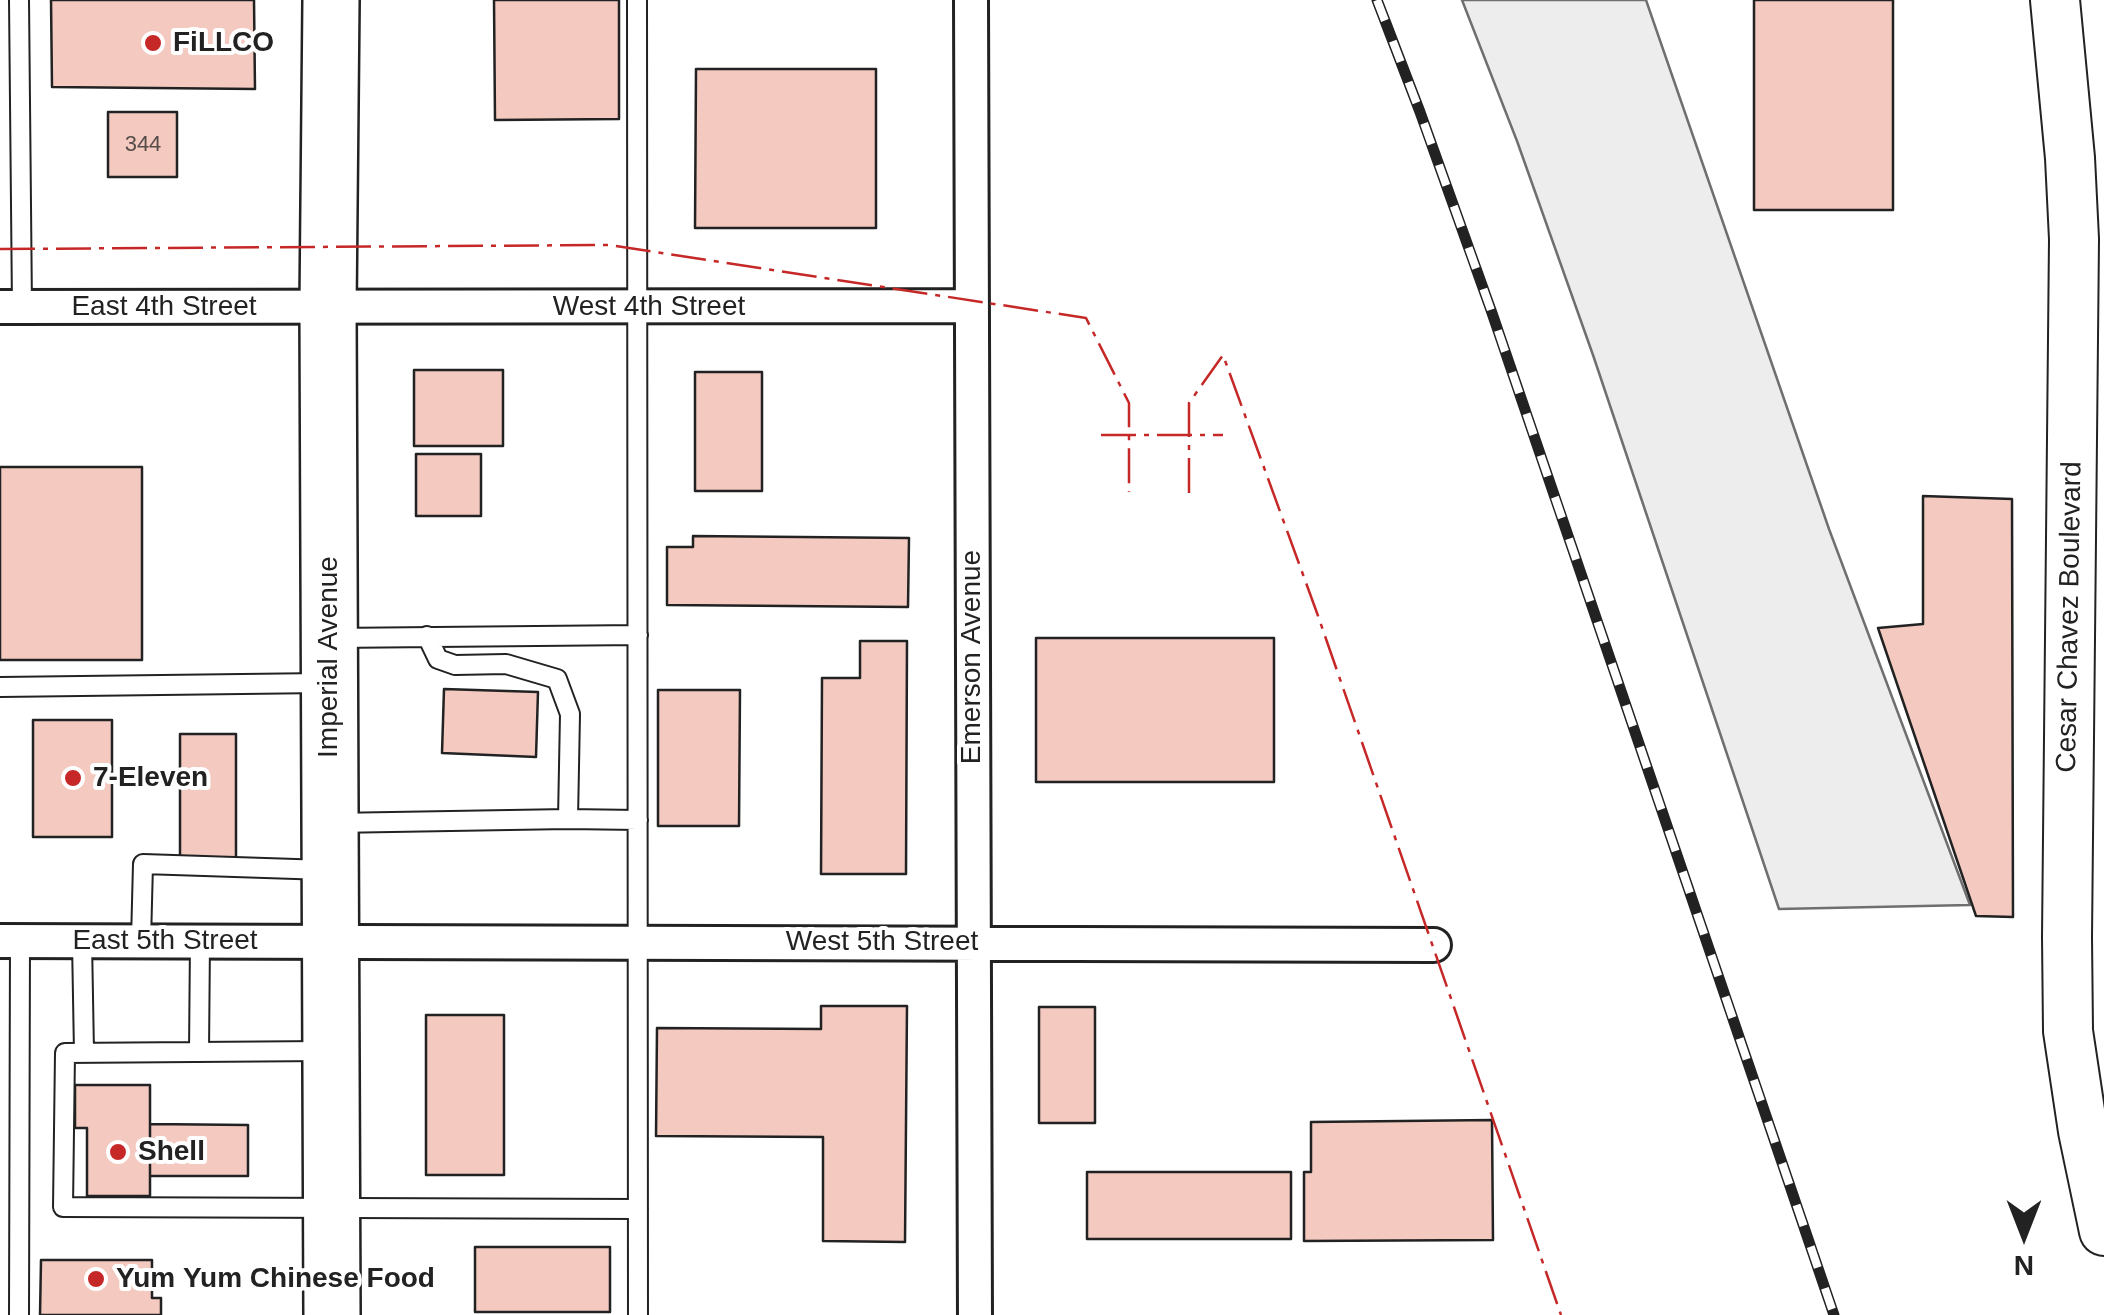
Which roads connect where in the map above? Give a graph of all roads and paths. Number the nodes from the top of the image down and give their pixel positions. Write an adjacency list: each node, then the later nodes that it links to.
1 (19, 0): 7 (lane)
2 (331, 0): 9 (highway, Imperial Avenue)
3 (637, 0): 8 (lane)
4 (970, 0): 6 (street, Emerson Avenue)
5 (2055, 0): 30 (main road, Cesar Chavez Boulevard)
6 (970, 306): 8 (street, West 4th Street); 23 (street, Emerson Avenue)
7 (11, 307): 9 (street, East 4th Street)
8 (637, 307): 9 (street, West 4th Street); 10 (lane)
9 (328, 308): 12 (highway, Imperial Avenue)
10 (638, 635): 11 (lane); 15 (lane)
11 (427, 636): 12 (lane); 14 (lane)
12 (328, 660): 13 (lane); 16 (highway, Imperial Avenue)
13 (0, 687)
14 (568, 819): 15 (lane); 16 (lane)
15 (638, 820): 22 (lane)
16 (329, 846): 19 (lane); 21 (highway, Imperial Avenue)
17 (10, 941): 18 (street, East 5th Street); 31 (lane)
18 (82, 941): 19 (street, East 5th Street); 27 (lane)
19 (140, 941): 20 (street, East 5th Street)
20 (200, 941): 21 (street, East 5th Street); 26 (lane)
21 (329, 941): 22 (street, West 5th Street); 25 (highway, Imperial Avenue)
22 (638, 941): 23 (street, West 5th Street); 29 (lane)
23 (974, 942): 24 (street, West 5th Street); 35 (street, Emerson Avenue)
24 (1434, 945)
25 (330, 1051): 26 (lane); 28 (highway, Imperial Avenue)
26 (198, 1052): 27 (lane)
27 (84, 1053): 28 (lane)
28 (330, 1209): 29 (lane); 33 (highway, Imperial Avenue)
29 (638, 1209): 34 (lane)
30 (2104, 1230)
31 (10, 1261): 32 (lane)
32 (19, 1315)
33 (332, 1315)
34 (638, 1315)
35 (974, 1315)

